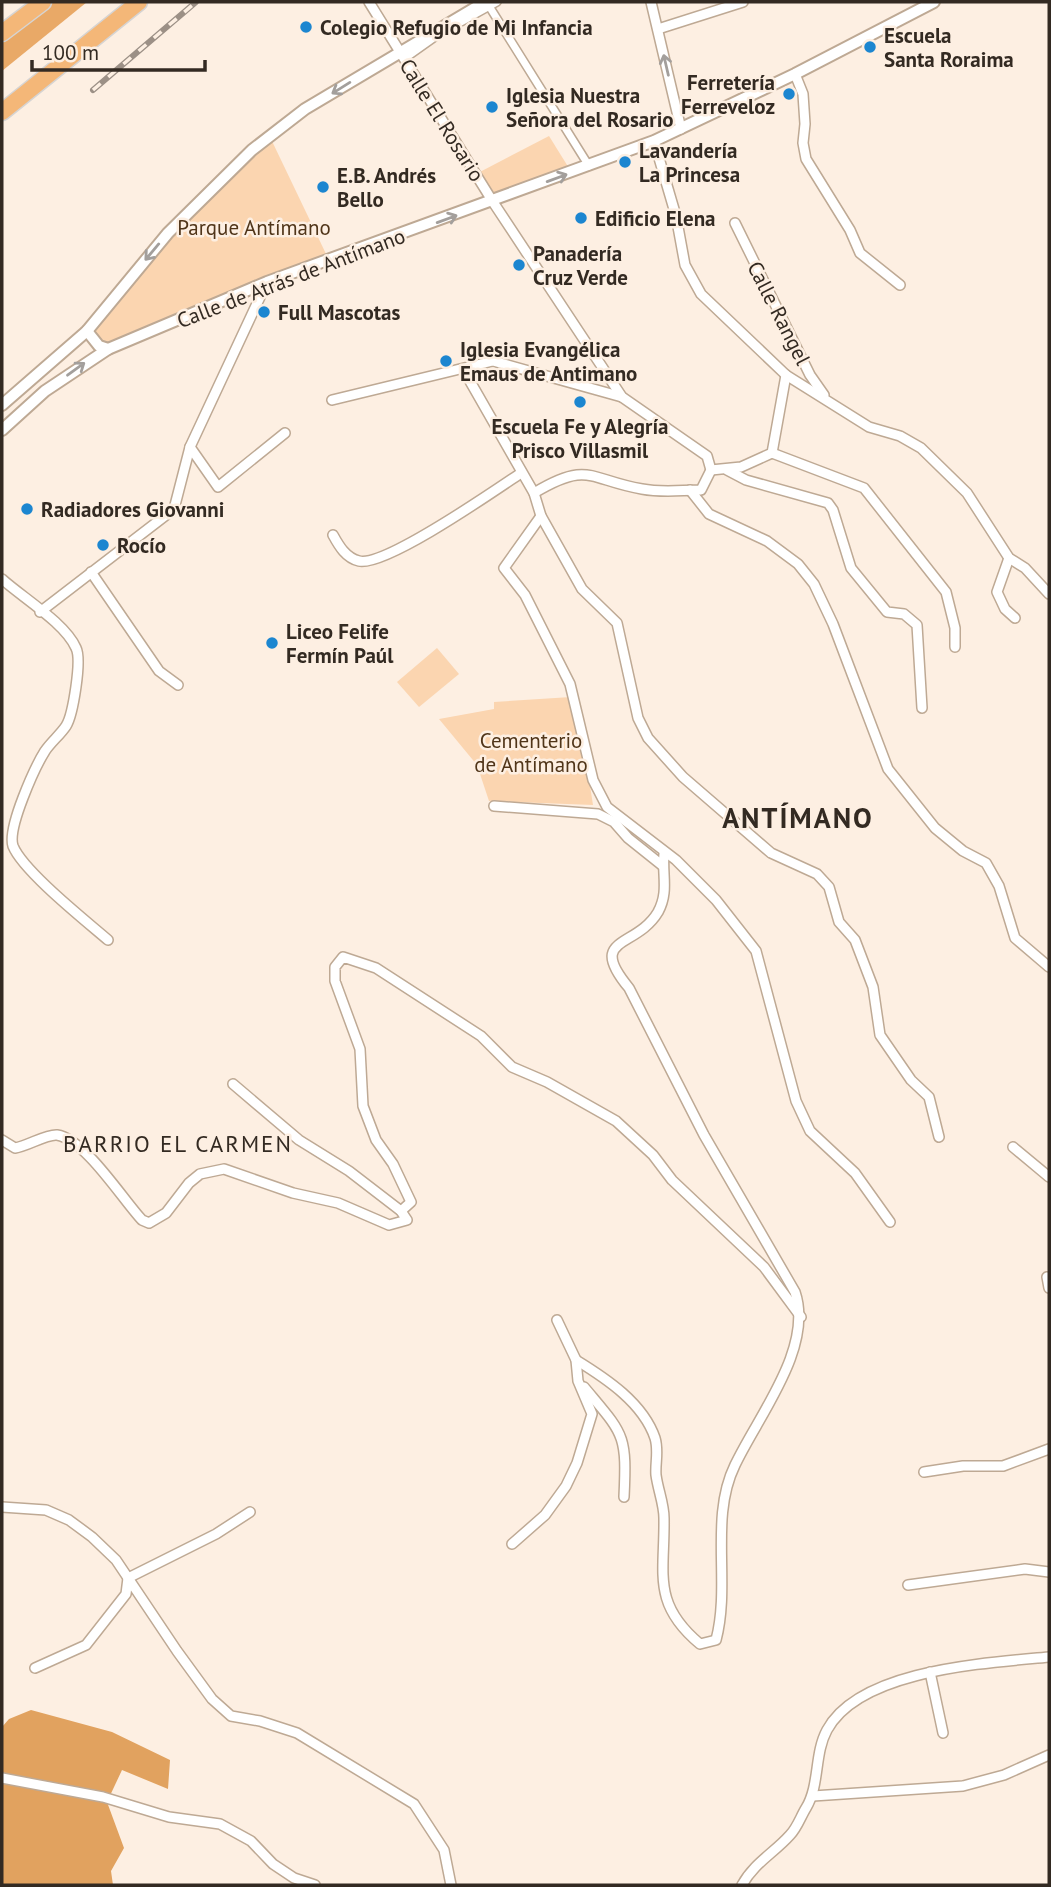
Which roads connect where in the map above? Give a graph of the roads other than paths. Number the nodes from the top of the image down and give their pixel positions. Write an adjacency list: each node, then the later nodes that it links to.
1 (43, 2): 9 (highway)
2 (139, 2): 11 (highway)
3 (369, 2): 10 (street, Calle El Rosario)
4 (651, 2): 8 (street)
5 (744, 2): 8 (street)
6 (934, 2): 12 (street, Calle de Atrás de Antímano)
7 (490, 3): 10 (street); 17 (street)
8 (658, 29): 15 (street, one-way to 8)
9 (2, 33)
10 (402, 56): 18 (street, Calle El Rosario); 22 (street, one-way to 22)
11 (67, 62): 13 (highway); 14 (highway)
12 (795, 74): 15 (street, Calle de Atrás de Antímano); 21 (street)
13 (2, 112)
14 (2, 123)
15 (681, 129): 16 (street, Calle de Atrás de Antímano)
16 (654, 142): 17 (street, Calle de Atrás de Antímano); 25 (street)
17 (589, 166): 18 (street, Calle de Atrás de Antímano, one-way to 17)
18 (493, 202): 20 (street, Calle de Atrás de Antímano, one-way to 18); 28 (street, Calle El Rosario)
19 (735, 223): 30 (street, Calle Rangel)
20 (267, 282): 23 (street, Calle de Atrás de Antímano); 34 (street)
21 (900, 285)
22 (87, 331): 23 (street); 26 (street)
23 (108, 349): 27 (street, Calle de Atrás de Antímano, one-way to 23)
24 (463, 369): 28 (street); 29 (street); 38 (street)
25 (786, 375): 30 (street); 35 (street)
26 (33, 378): 27 (street); 31 (street)
27 (46, 391): 32 (street, Calle de Atrás de Antímano)
28 (622, 397): 36 (street)
29 (332, 400)
30 (828, 401): 43 (street)
31 (2, 405)
32 (2, 430)
33 (285, 433): 34 (street)
34 (190, 447): 44 (street)
35 (772, 453): 37 (street); 49 (street)
36 (711, 470): 37 (street); 39 (street)
37 (727, 470): 51 (street)
38 (521, 473): 40 (street); 42 (street)
39 (690, 490): 40 (street); 56 (street)
40 (534, 493): 41 (street)
41 (541, 516): 53 (street); 58 (street)
42 (333, 535)
43 (1009, 558): 46 (street); 48 (street)
44 (91, 572): 47 (street); 50 (street)
45 (2, 579): 47 (street)
46 (1049, 594)
47 (40, 612): 55 (street)
48 (1015, 618)
49 (955, 647)
50 (178, 685)
51 (922, 708)
52 (494, 806): 54 (street)
53 (664, 853): 54 (street); 63 (street)
54 (663, 866): 66 (street)
55 (108, 940)
56 (1049, 967)
57 (233, 1084): 62 (street)
58 (939, 1137)
59 (2, 1140): 62 (street)
60 (1013, 1147): 61 (street)
61 (1049, 1177)
62 (401, 1211): 66 (street)
63 (890, 1222)
64 (1047, 1277): 65 (street)
65 (1049, 1288)
66 (801, 1317): 68 (street)
67 (557, 1320): 68 (street)
68 (576, 1360): 69 (street)
69 (578, 1381): 72 (street); 75 (street)
70 (1049, 1449): 71 (street)
71 (924, 1472)
72 (624, 1497)
73 (2, 1507): 77 (street)
74 (250, 1512): 77 (street)
75 (512, 1544)
76 (1049, 1572): 78 (street)
77 (128, 1578): 80 (street); 87 (street)
78 (908, 1585)
79 (1049, 1657): 81 (street)
80 (35, 1668)
81 (930, 1672): 82 (street); 85 (street)
82 (943, 1733)
83 (1049, 1755): 85 (street)
84 (2, 1778): 86 (street)
85 (813, 1796): 88 (street)
86 (315, 1885)
87 (451, 1885)
88 (742, 1885)

